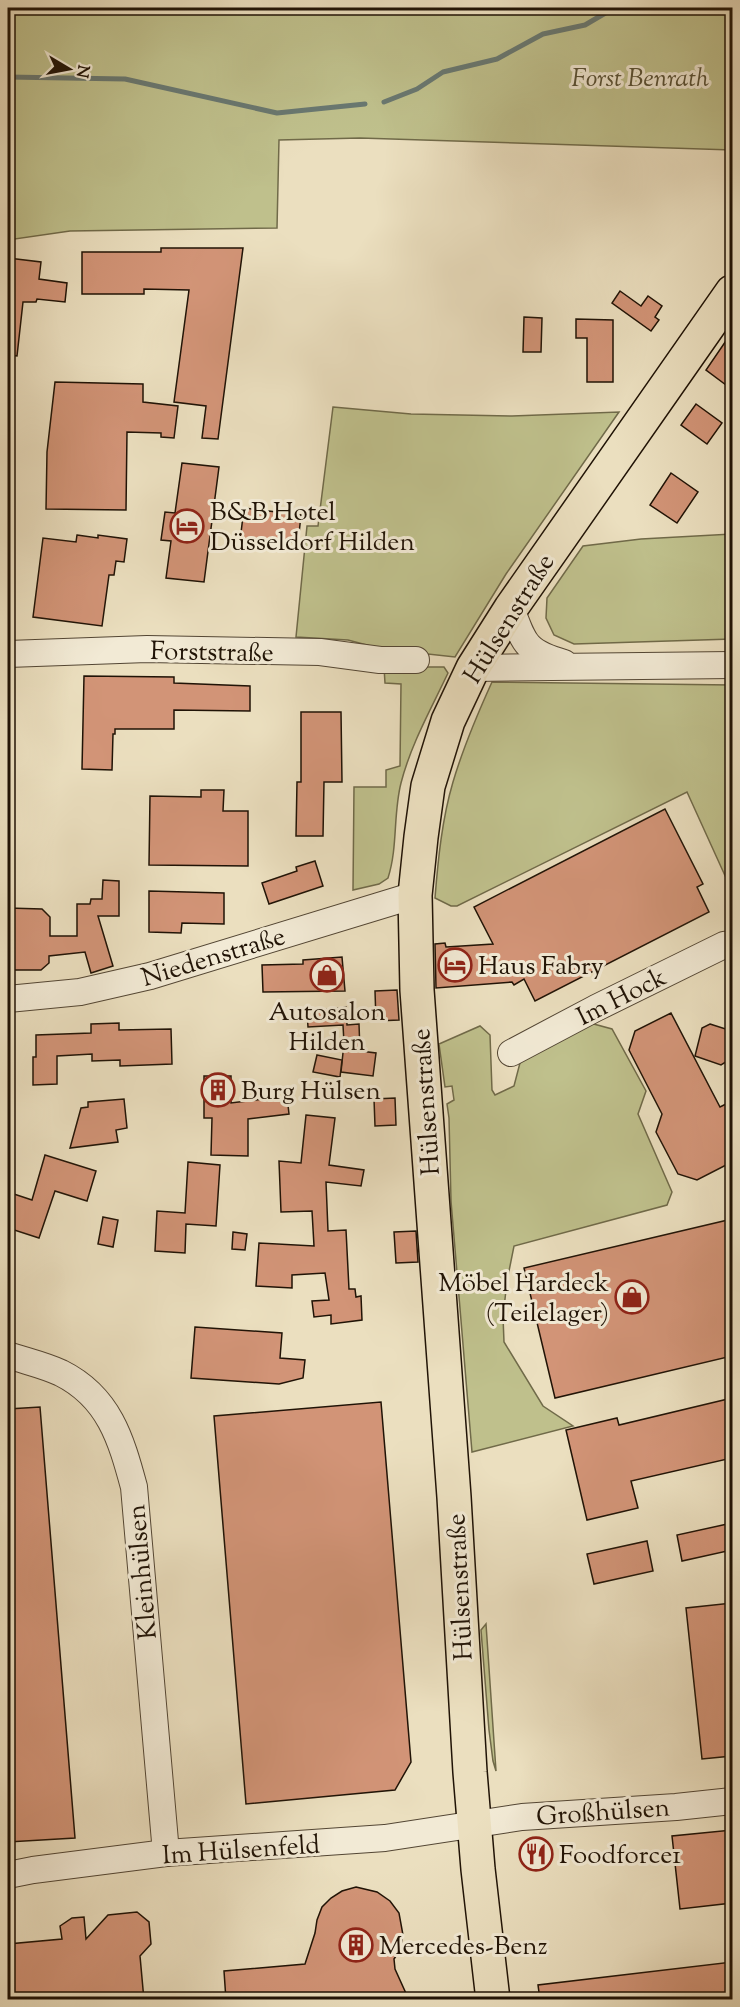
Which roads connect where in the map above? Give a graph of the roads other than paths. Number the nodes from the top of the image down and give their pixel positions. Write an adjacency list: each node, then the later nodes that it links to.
1 (732, 292): 2 (main road, Hülsenstraße)
2 (511, 608): 6 (street); 7 (main road, Hülsenstraße)
3 (8, 654): 4 (street, Forststraße)
4 (416, 660)
5 (732, 665): 6 (street)
6 (576, 666): 7 (street)
7 (473, 668): 8 (main road, Hülsenstraße)
8 (415, 895): 10 (street, Niedenstraße); 14 (main road, Hülsenstraße)
9 (732, 944): 11 (street, Im Hock)
10 (8, 999)
11 (511, 1053)
12 (8, 1355): 15 (street, Kleinhülsen)
13 (732, 1801): 14 (street, Großhülsen)
14 (474, 1824): 15 (street, Im Hülsenfeld); 17 (main road, Hülsenstraße)
15 (166, 1853): 16 (street, Im Hülsenfeld)
16 (8, 1875)
17 (493, 2000)

